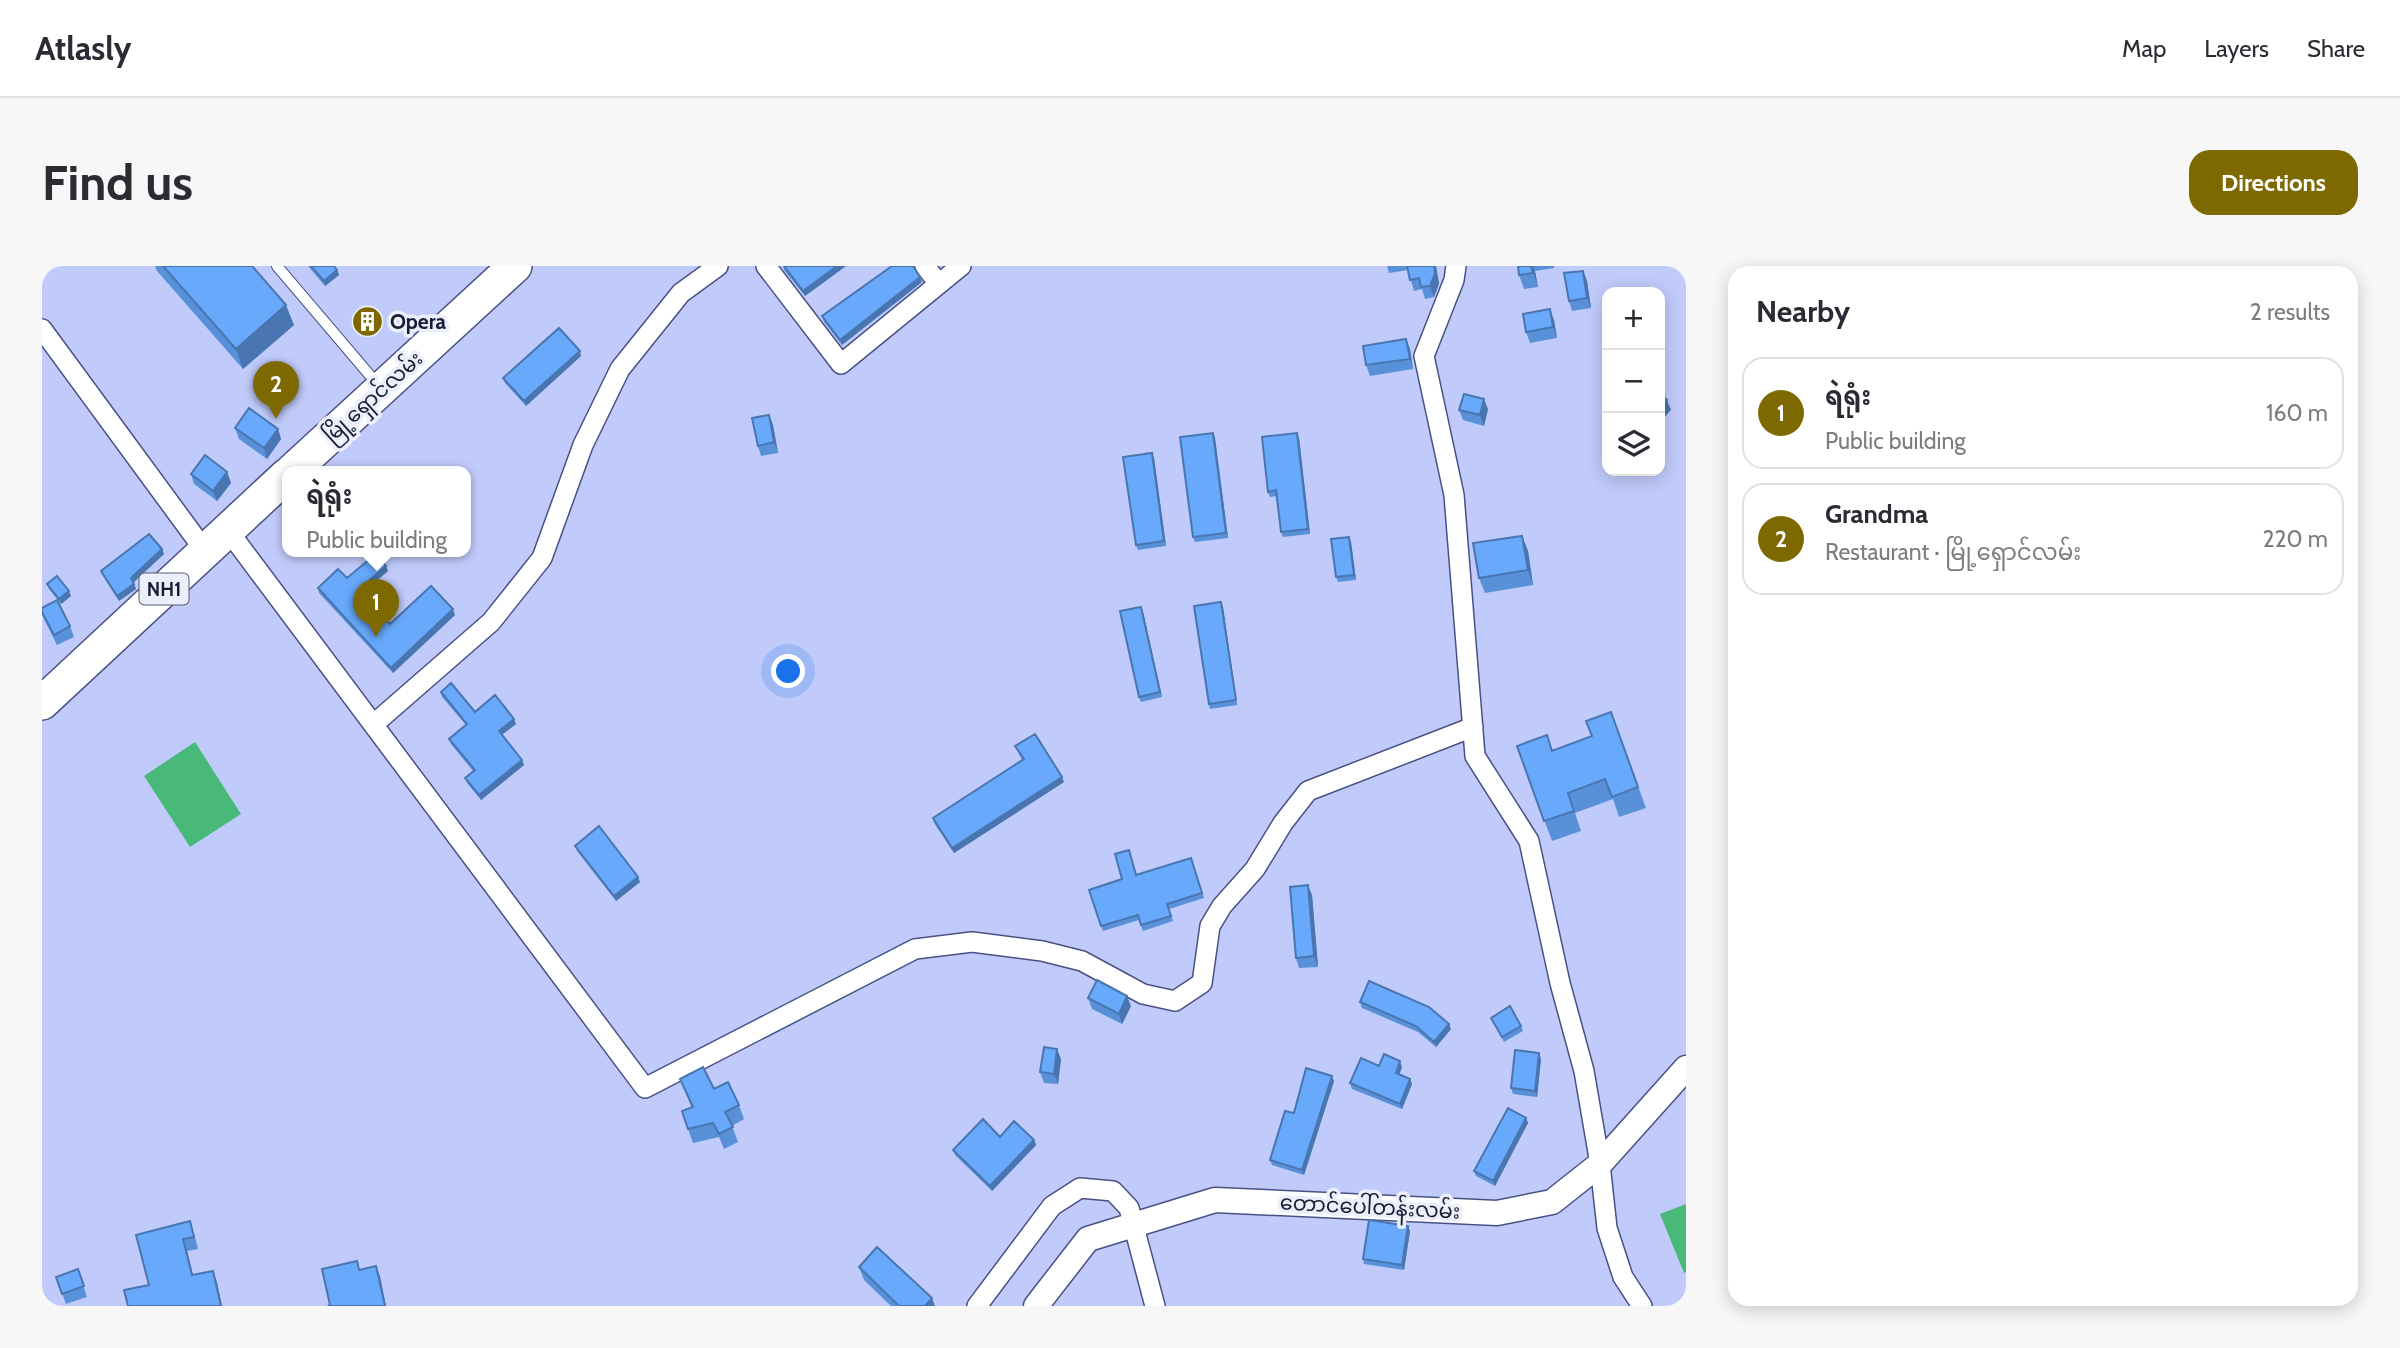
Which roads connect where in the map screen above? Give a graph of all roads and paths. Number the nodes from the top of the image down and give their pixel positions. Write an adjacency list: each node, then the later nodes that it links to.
1 (277, 266): 10 (lane)
2 (515, 266): 10 (highway, မြို့ရှောင်လမ်း)
3 (718, 266): 15 (street)
4 (925, 266): 8 (street)
5 (961, 266): 8 (street)
6 (1456, 266): 16 (street)
7 (769, 267): 8 (street)
8 (939, 284)
9 (42, 330): 13 (street)
10 (381, 389): 11 (highway, မြို့ရှောင်လမ်း)
11 (297, 466)
12 (282, 480): 13 (highway, NH1)
13 (216, 540): 14 (highway, NH1); 15 (street)
14 (42, 703)
15 (374, 724): 16 (street)
16 (1473, 727): 18 (street)
17 (1686, 1068): 18 (street, တောင်ပေါ်တန်းလမ်း)
18 (1600, 1164): 19 (street, တောင်ပေါ်တန်းလမ်း); 23 (street)
19 (1135, 1225): 20 (street); 21 (street, တောင်ပေါ်တန်းလမ်း); 22 (street)
20 (977, 1306)
21 (1036, 1306)
22 (1155, 1306)
23 (1642, 1306)

